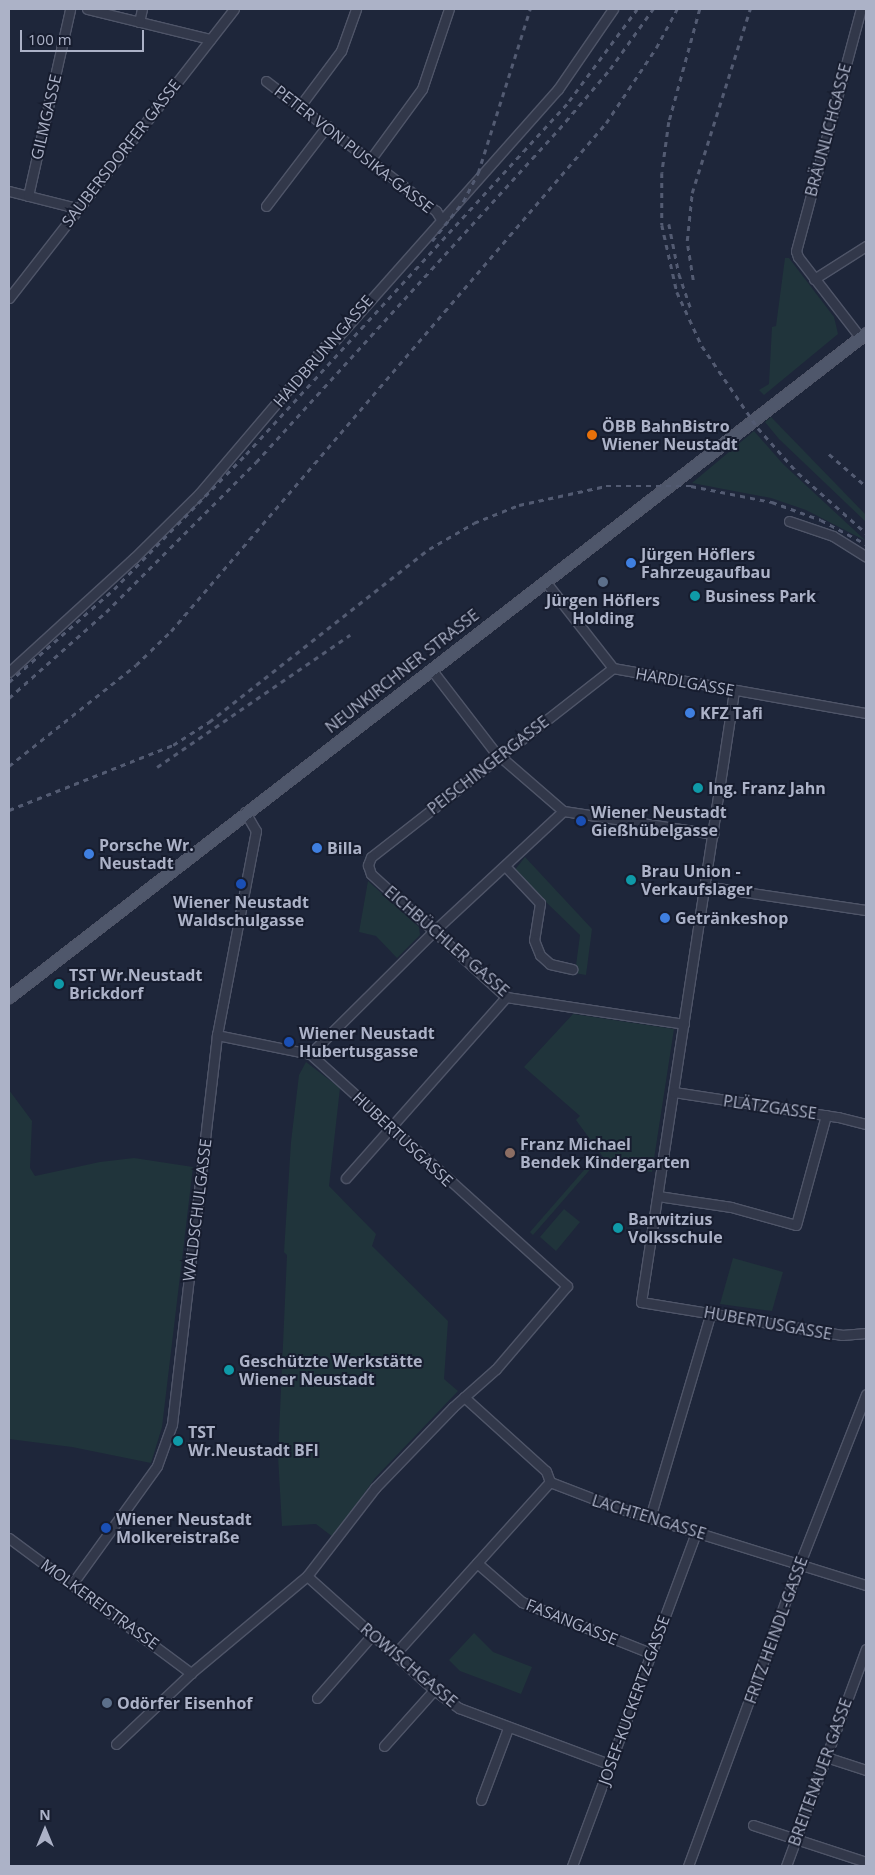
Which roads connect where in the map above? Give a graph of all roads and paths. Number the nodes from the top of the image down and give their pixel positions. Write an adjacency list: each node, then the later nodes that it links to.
1 (70, 9): 16 (street, GILMGASSE)
2 (86, 9): 9 (street)
3 (142, 9): 9 (street)
4 (234, 9): 10 (street, SAUBERSDORFER GASSE)
5 (356, 9): 12 (street)
6 (449, 9): 14 (street)
7 (613, 9): 19 (street, HAIDBRUNNGASSE)
8 (860, 9): 21 (street, BRÄUNLICHGASSE)
9 (139, 22): 10 (street)
10 (210, 39): 18 (street, SAUBERSDORFER GASSE)
11 (266, 80): 12 (street, PETER VON PUSIKA-GASSE)
12 (300, 106): 13 (street, PETER VON PUSIKA-GASSE)
13 (327, 126): 14 (street, PETER VON PUSIKA-GASSE); 17 (street)
14 (370, 160): 19 (street, PETER VON PUSIKA-GASSE)
15 (9, 191): 16 (street)
16 (28, 196): 18 (street)
17 (266, 206)
18 (76, 208): 22 (street, SAUBERSDORFER GASSE)
19 (441, 219): 30 (street, HAIDBRUNNGASSE)
20 (866, 246): 21 (street)
21 (814, 279): 24 (street)
22 (9, 298)
23 (866, 324): 24 (main road, NEUNKIRCHNER STRASSE)
24 (861, 333): 27 (main road, NEUNKIRCHNER STRASSE)
25 (790, 521): 26 (street)
26 (866, 557)
27 (545, 581): 28 (main road, NEUNKIRCHNER STRASSE); 29 (street, HARDLGASSE)
28 (431, 668): 33 (street); 35 (main road, NEUNKIRCHNER STRASSE)
29 (613, 668): 31 (street, HARDLGASSE); 33 (street, PEISCHINGERGASSE)
30 (9, 672)
31 (734, 691): 32 (street, HARDLGASSE); 36 (street)
32 (866, 714)
33 (500, 756): 34 (street); 37 (street, PEISCHINGERGASSE)
34 (563, 811): 36 (street); 38 (street)
35 (245, 812): 43 (main road, NEUNKIRCHNER STRASSE); 46 (street, WALDSCHULGASSE)
36 (712, 834): 39 (street)
37 (368, 865): 41 (street, EICHBÜCHLER GASSE)
38 (505, 866): 41 (street); 42 (street)
39 (705, 886): 40 (street); 45 (street)
40 (866, 910)
41 (434, 931): 44 (street, EICHBÜCHLER GASSE); 47 (street)
42 (572, 968)
43 (9, 997)
44 (506, 997): 45 (street, EICHBÜCHLER GASSE); 51 (street)
45 (684, 1024): 48 (street)
46 (217, 1035): 47 (street); 65 (street, WALDSCHULGASSE)
47 (310, 1054): 51 (street, HUBERTUSGASSE)
48 (674, 1092): 49 (street, PLÄTZGASSE); 53 (street)
49 (826, 1115): 50 (street, PLÄTZGASSE); 53 (street)
50 (866, 1124)
51 (390, 1127): 52 (street); 57 (street, HUBERTUSGASSE)
52 (346, 1178)
53 (658, 1196): 54 (street, HUBERTUSGASSE)
54 (711, 1312): 55 (street, HUBERTUSGASSE); 59 (street)
55 (866, 1333)
56 (866, 1394): 63 (street, FRITZ HEINDL-GASSE)
57 (464, 1397): 58 (street, LACHTENGASSE); 64 (street)
58 (550, 1482): 59 (street, LACHTENGASSE); 62 (street)
59 (650, 1518): 60 (street, LACHTENGASSE)
60 (696, 1533): 63 (street, LACHTENGASSE); 69 (street, JOSEF-KUCKERTZ-GASSE)
61 (9, 1538): 65 (street, MOLKEREISTRASSE)
62 (477, 1563): 69 (street, FASANGASSE); 70 (street)
63 (800, 1564): 66 (street, LACHTENGASSE); 85 (street, FRITZ HEINDL-GASSE)
64 (308, 1576): 67 (street, ROWISCHGASSE); 71 (street)
65 (72, 1584): 71 (street, MOLKEREISTRASSE)
66 (866, 1585)
67 (373, 1634): 70 (street, ROWISCHGASSE); 73 (street)
68 (866, 1649): 77 (street, BREITENAUER GASSE)
69 (650, 1653): 78 (street, JOSEF-KUCKERTZ-GASSE)
70 (395, 1654): 72 (street, ROWISCHGASSE)
71 (191, 1673): 75 (street)
72 (434, 1690): 74 (street, ROWISCHGASSE); 76 (street)
73 (316, 1698)
74 (508, 1728): 78 (street, ROWISCHGASSE); 80 (street)
75 (116, 1744)
76 (384, 1746)
77 (826, 1757): 79 (street); 82 (street, BREITENAUER GASSE)
78 (609, 1764): 84 (street, JOSEF-KUCKERTZ-GASSE)
79 (866, 1770)
80 (481, 1800)
81 (753, 1825): 82 (street)
82 (795, 1838): 83 (street); 86 (street, BREITENAUER GASSE)
83 (866, 1862)
84 (572, 1866)
85 (688, 1866)
86 (786, 1866)

